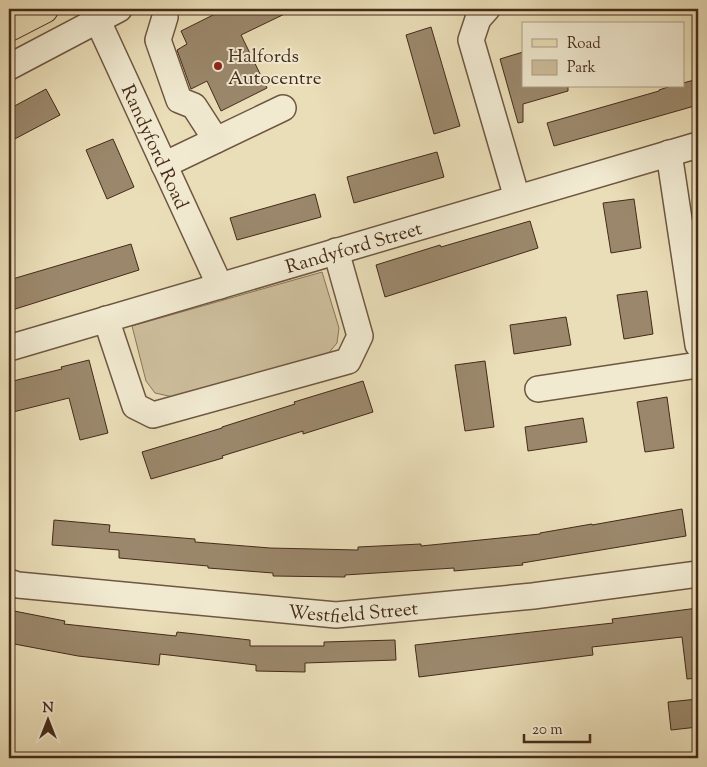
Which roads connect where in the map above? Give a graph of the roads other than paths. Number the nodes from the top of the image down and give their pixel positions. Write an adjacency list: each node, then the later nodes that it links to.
1 (44, 9): 5 (main road)
2 (487, 9): 12 (street)
3 (168, 11): 8 (street)
4 (102, 12): 6 (street); 11 (street, Randyford Road)
5 (9, 27)
6 (9, 67)
7 (283, 108): 8 (street)
8 (216, 140): 11 (street)
9 (698, 145): 10 (street, Randyford Street)
10 (669, 153): 12 (street, Randyford Street); 16 (street)
11 (164, 164): 14 (street, Randyford Road)
12 (517, 198): 13 (street, Randyford Street)
13 (336, 251): 14 (street, Randyford Street); 15 (street)
14 (220, 286): 15 (street, Randyford Street)
15 (106, 319): 17 (street, Randyford Street)
16 (698, 345)
17 (9, 348)
18 (698, 365): 19 (street)
19 (538, 389)
20 (698, 574): 21 (street, Westfield Street)
21 (9, 582)

